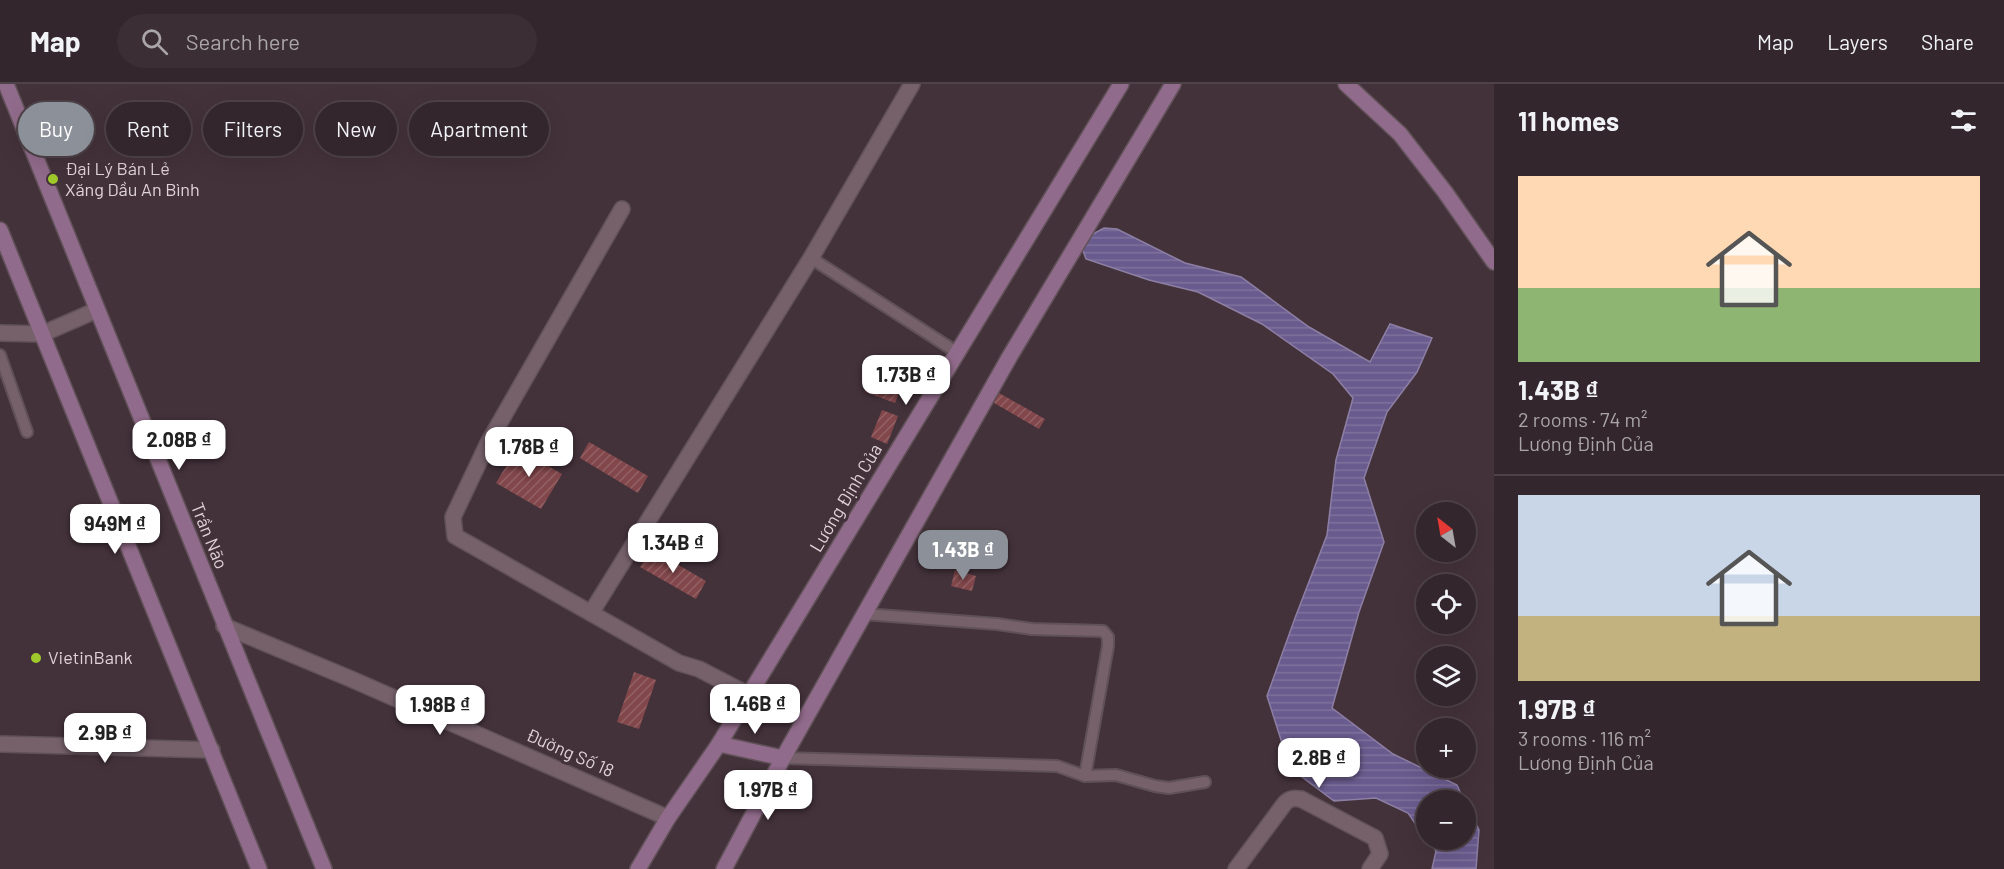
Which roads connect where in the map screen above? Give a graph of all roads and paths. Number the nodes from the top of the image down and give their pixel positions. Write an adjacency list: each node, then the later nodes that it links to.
1 (6, 84): 10 (main road, Trần Não)
2 (912, 84): 8 (street)
3 (1121, 84): 13 (main road, Lương Định Của)
4 (1173, 84): 17 (main road)
5 (1346, 84): 9 (main road)
6 (622, 209): 16 (street)
7 (0, 230): 12 (main road)
8 (811, 258): 13 (lane); 16 (street)
9 (1494, 262)
10 (97, 310): 12 (street); 18 (main road, Trần Não)
11 (0, 333): 12 (street)
12 (42, 334): 22 (main road)
13 (958, 352): 19 (main road, Lương Định Của)
14 (0, 355): 15 (lane)
15 (27, 432)
16 (591, 614): 19 (street)
17 (864, 614): 23 (main road); 24 (lane)
18 (224, 626): 26 (street, Đường Số 18); 28 (main road, Trần Não)
19 (749, 695): 21 (main road, Lương Định Của)
20 (0, 744): 22 (street)
21 (719, 744): 23 (main road); 26 (main road, Lương Định Của)
22 (212, 750): 27 (main road)
23 (783, 758): 24 (lane); 30 (main road)
24 (1085, 776): 25 (lane)
25 (1205, 782)
26 (669, 818): 29 (main road, Lương Định Của)
27 (259, 869)
28 (324, 869)
29 (638, 869)
30 (724, 869)
31 (1236, 869): 32 (street)
32 (1370, 869)

